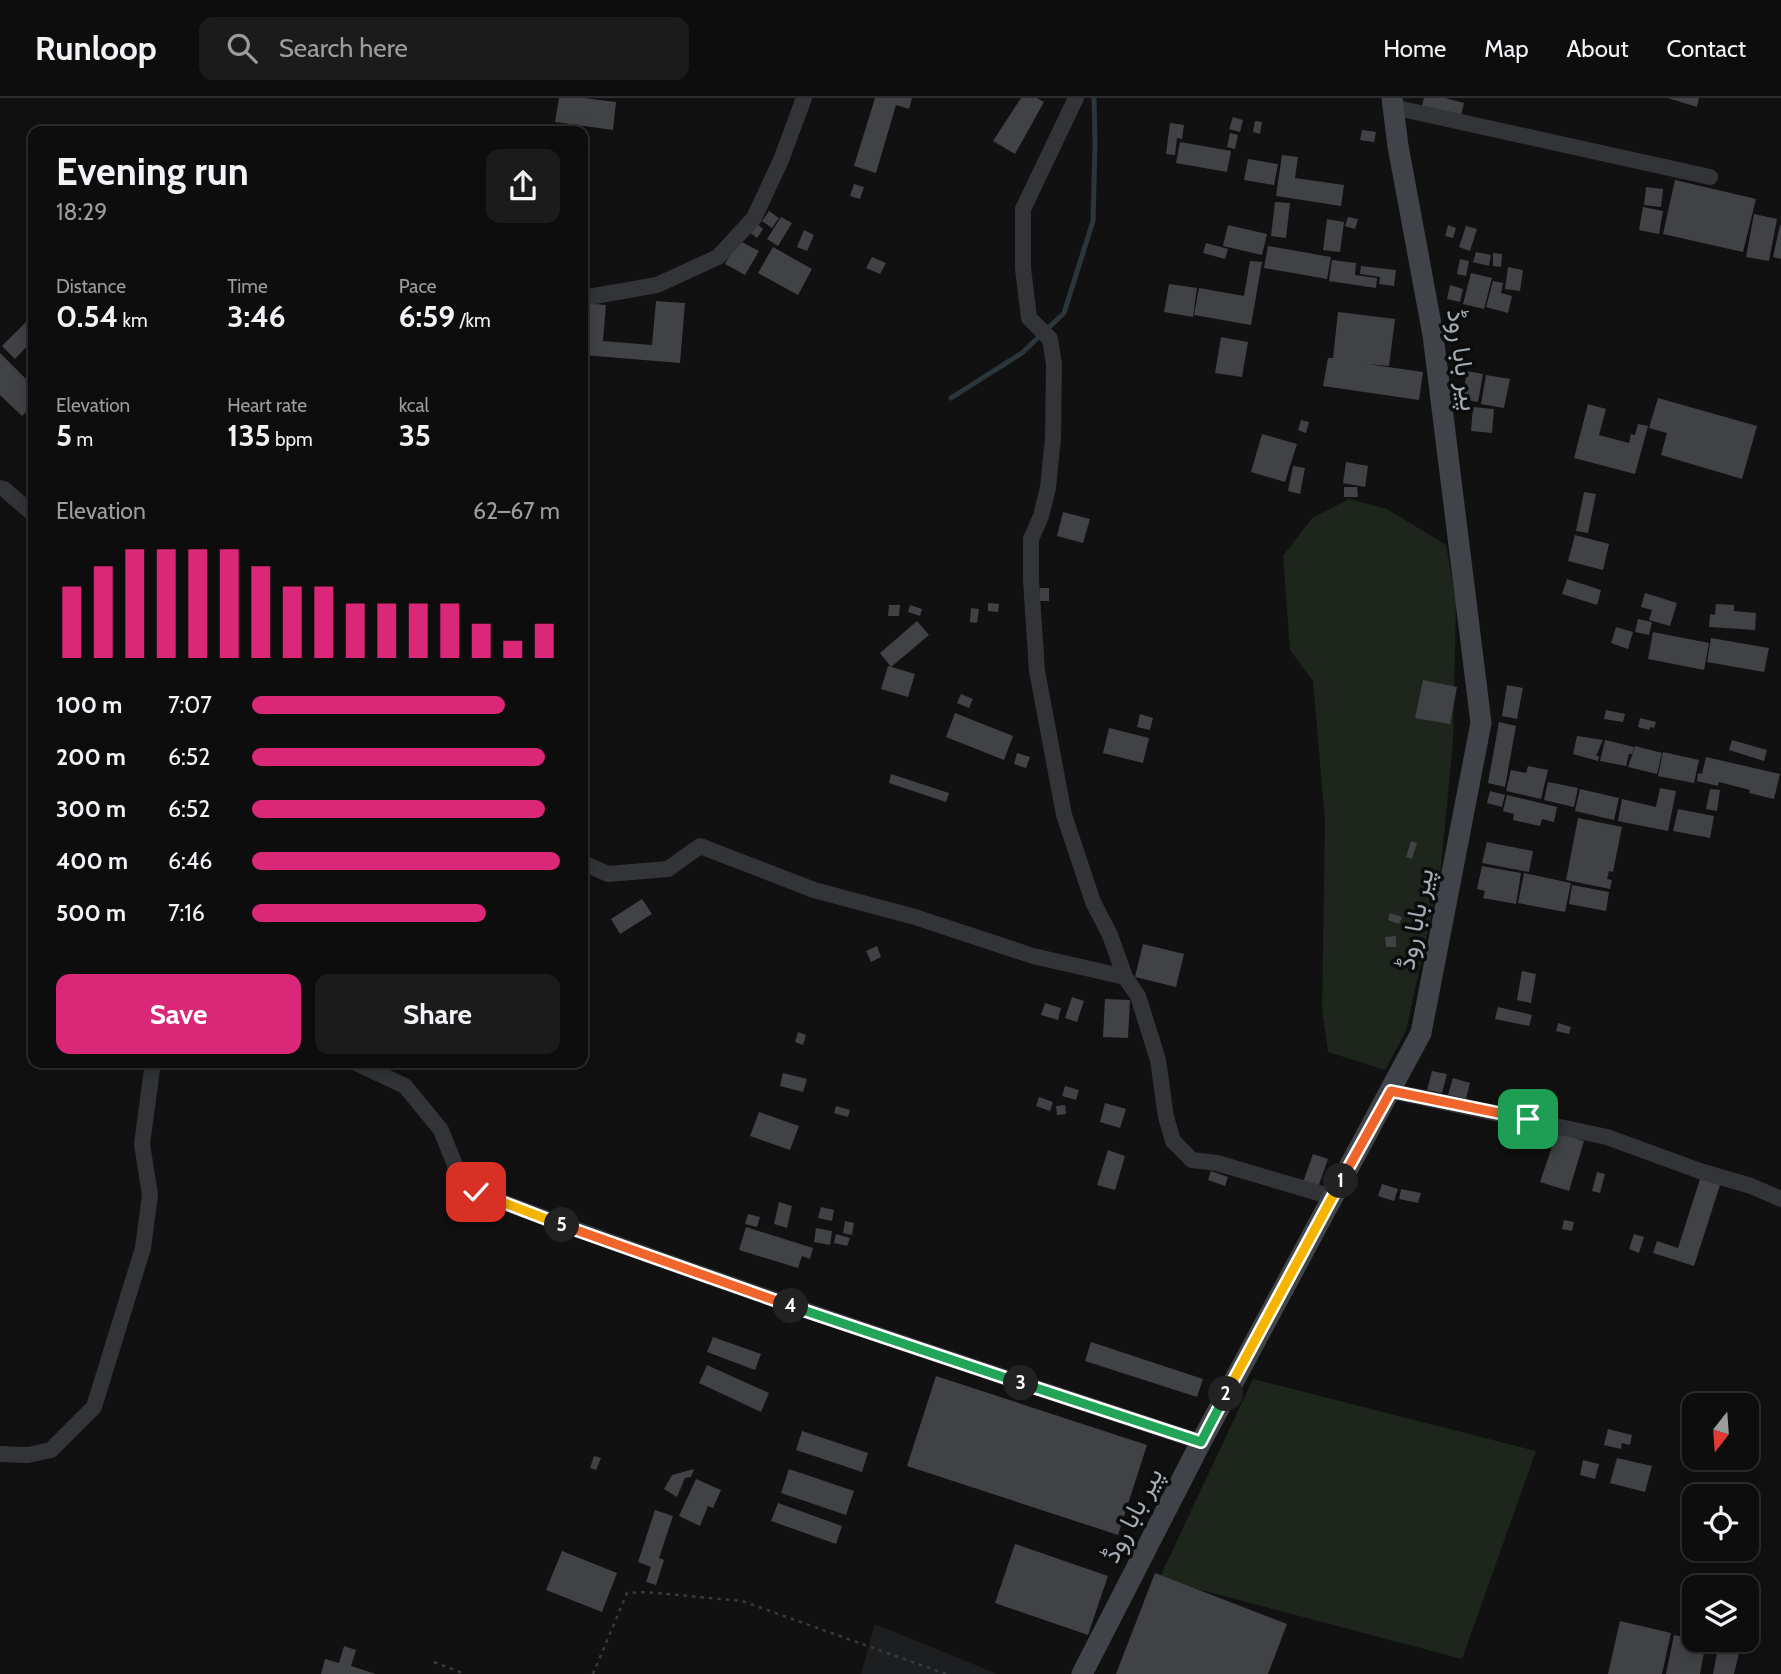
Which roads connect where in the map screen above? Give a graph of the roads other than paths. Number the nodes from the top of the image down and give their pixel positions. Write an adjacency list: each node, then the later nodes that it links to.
1 (804, 98): 5 (street)
2 (1076, 98): 9 (street)
3 (1393, 103): 4 (street); 12 (main road, پیر بابا روڈ)
4 (1710, 177)
5 (588, 297)
6 (1, 483): 7 (street)
7 (28, 509)
8 (588, 865): 9 (street)
9 (1125, 977): 13 (street)
10 (152, 1068): 16 (street)
11 (366, 1068): 15 (street)
12 (1391, 1091): 13 (main road, پیر بابا روڈ); 14 (street)
13 (1332, 1197): 15 (main road, پیر بابا روڈ)
14 (1781, 1199)
15 (1201, 1442): 17 (main road, پیر بابا روڈ)
16 (0, 1454)
17 (1082, 1674)

